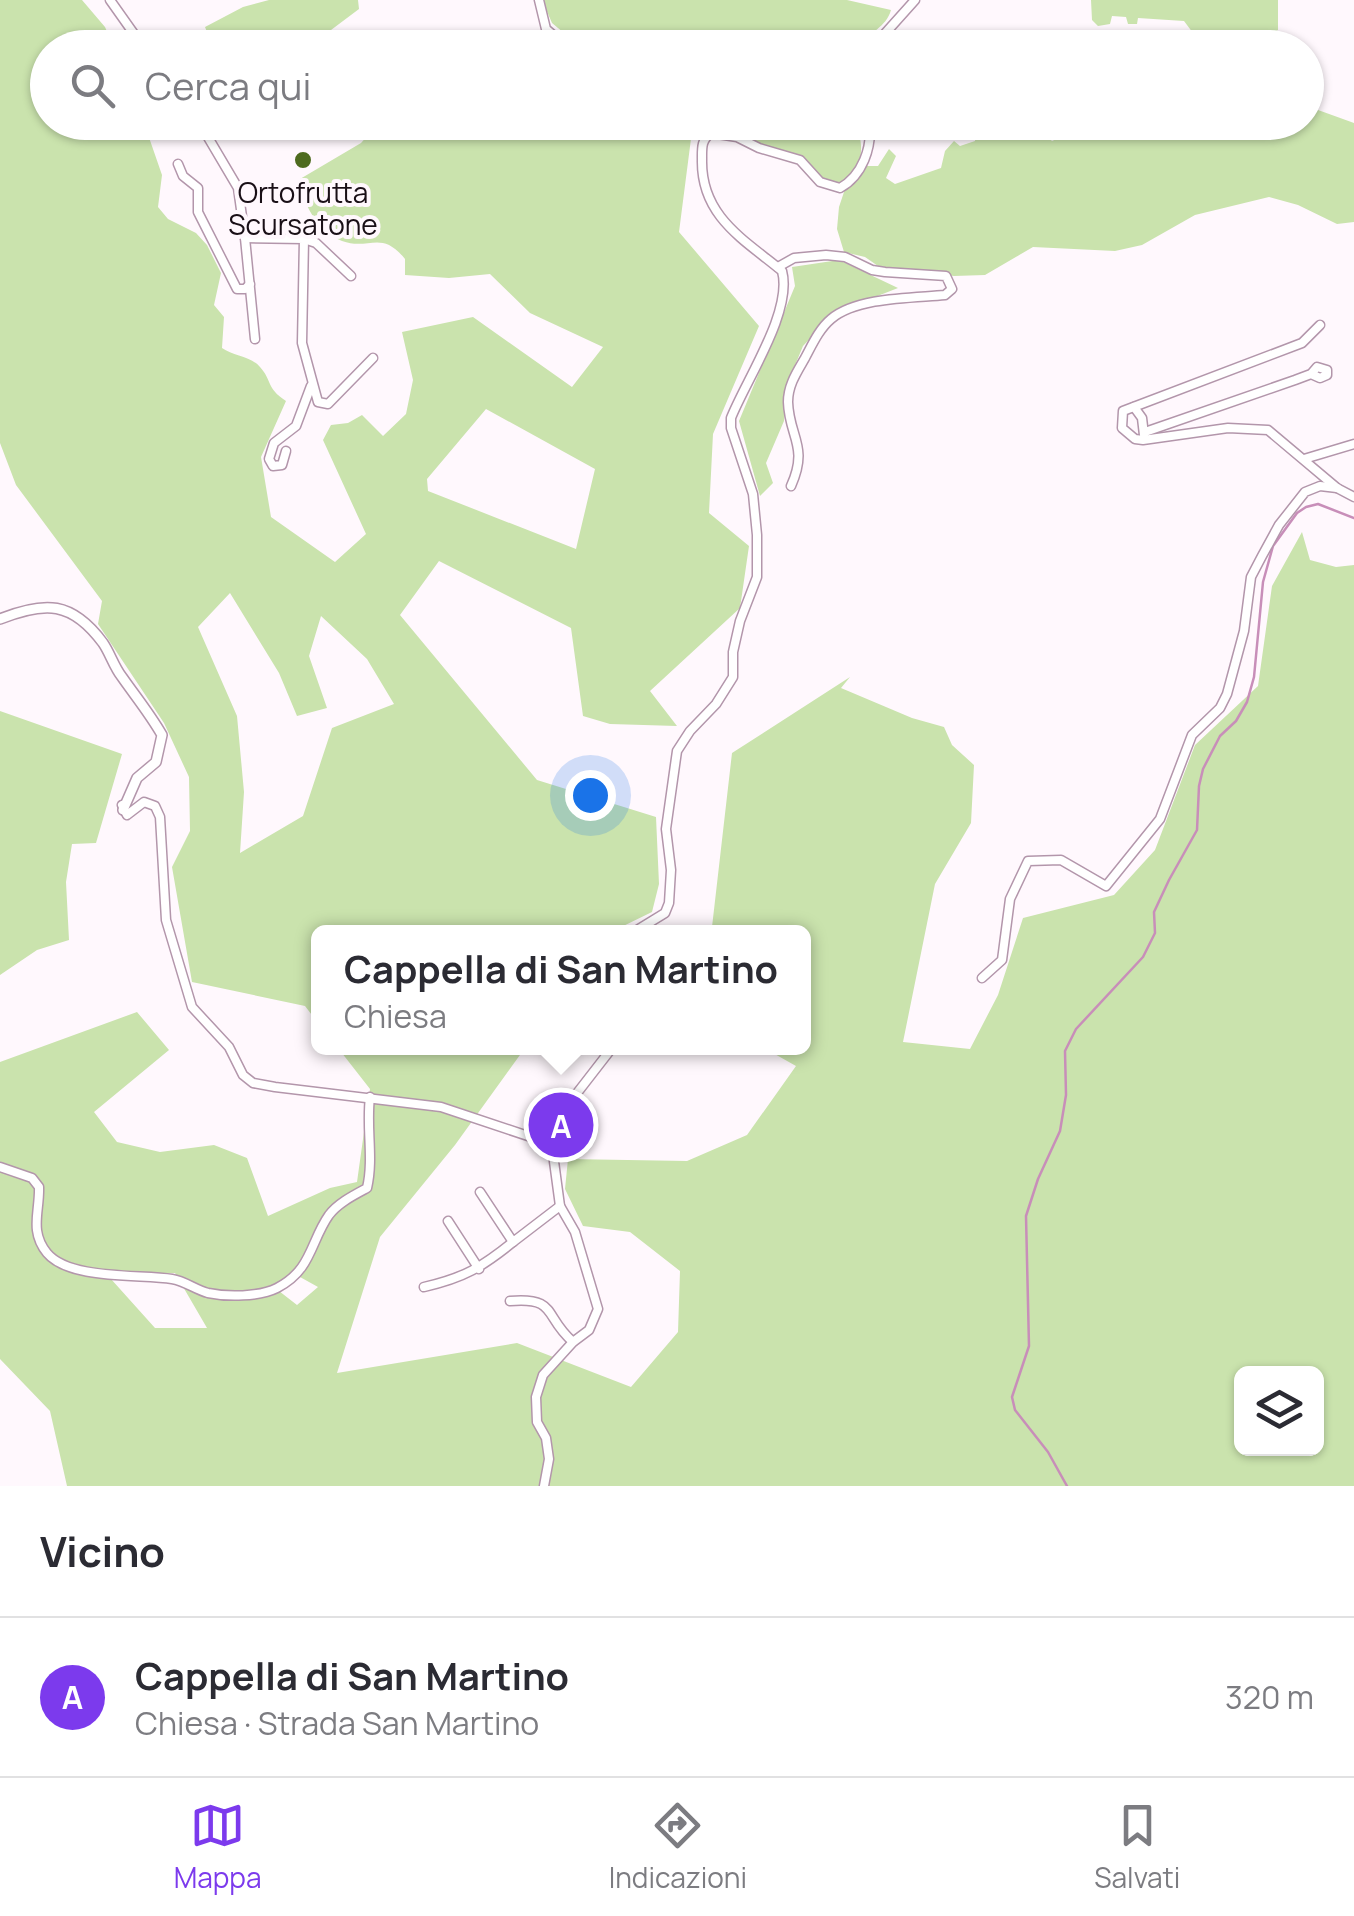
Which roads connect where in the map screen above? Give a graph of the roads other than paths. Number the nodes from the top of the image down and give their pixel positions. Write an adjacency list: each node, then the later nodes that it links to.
1 (110, 0): 4 (street)
2 (539, 0): 5 (street)
3 (915, 0): 6 (street)
4 (131, 30)
5 (547, 30)
6 (888, 30)
7 (209, 140): 12 (street)
8 (704, 140): 14 (street)
9 (743, 140): 10 (street)
10 (869, 140)
11 (178, 164): 16 (street)
12 (245, 238): 13 (street); 16 (street)
13 (304, 238): 15 (street); 21 (street)
14 (778, 267): 27 (street); 32 (street)
15 (351, 276)
16 (250, 284): 18 (street)
17 (1320, 325): 22 (street)
18 (255, 339)
19 (373, 358): 21 (street)
20 (1310, 374): 23 (street)
21 (311, 386): 25 (street)
22 (1134, 407): 23 (street); 23 (street)
23 (1144, 436): 26 (street)
24 (1354, 444): 26 (street)
25 (286, 450)
26 (1304, 459): 28 (street)
27 (791, 486)
28 (1337, 488): 29 (street); 33 (street)
29 (1354, 497)
30 (0, 619): 31 (street)
31 (123, 807): 35 (street)
32 (645, 925)
33 (982, 978)
34 (606, 1055): 36 (street)
35 (370, 1097): 36 (street); 37 (street)
36 (540, 1140): 39 (street)
37 (0, 1167)
38 (480, 1192): 41 (street)
39 (560, 1206): 41 (street); 45 (street)
40 (448, 1221): 42 (street)
41 (514, 1242): 42 (street)
42 (479, 1269): 43 (street)
43 (424, 1287)
44 (510, 1300): 45 (street)
45 (573, 1342): 46 (street)
46 (544, 1486)

